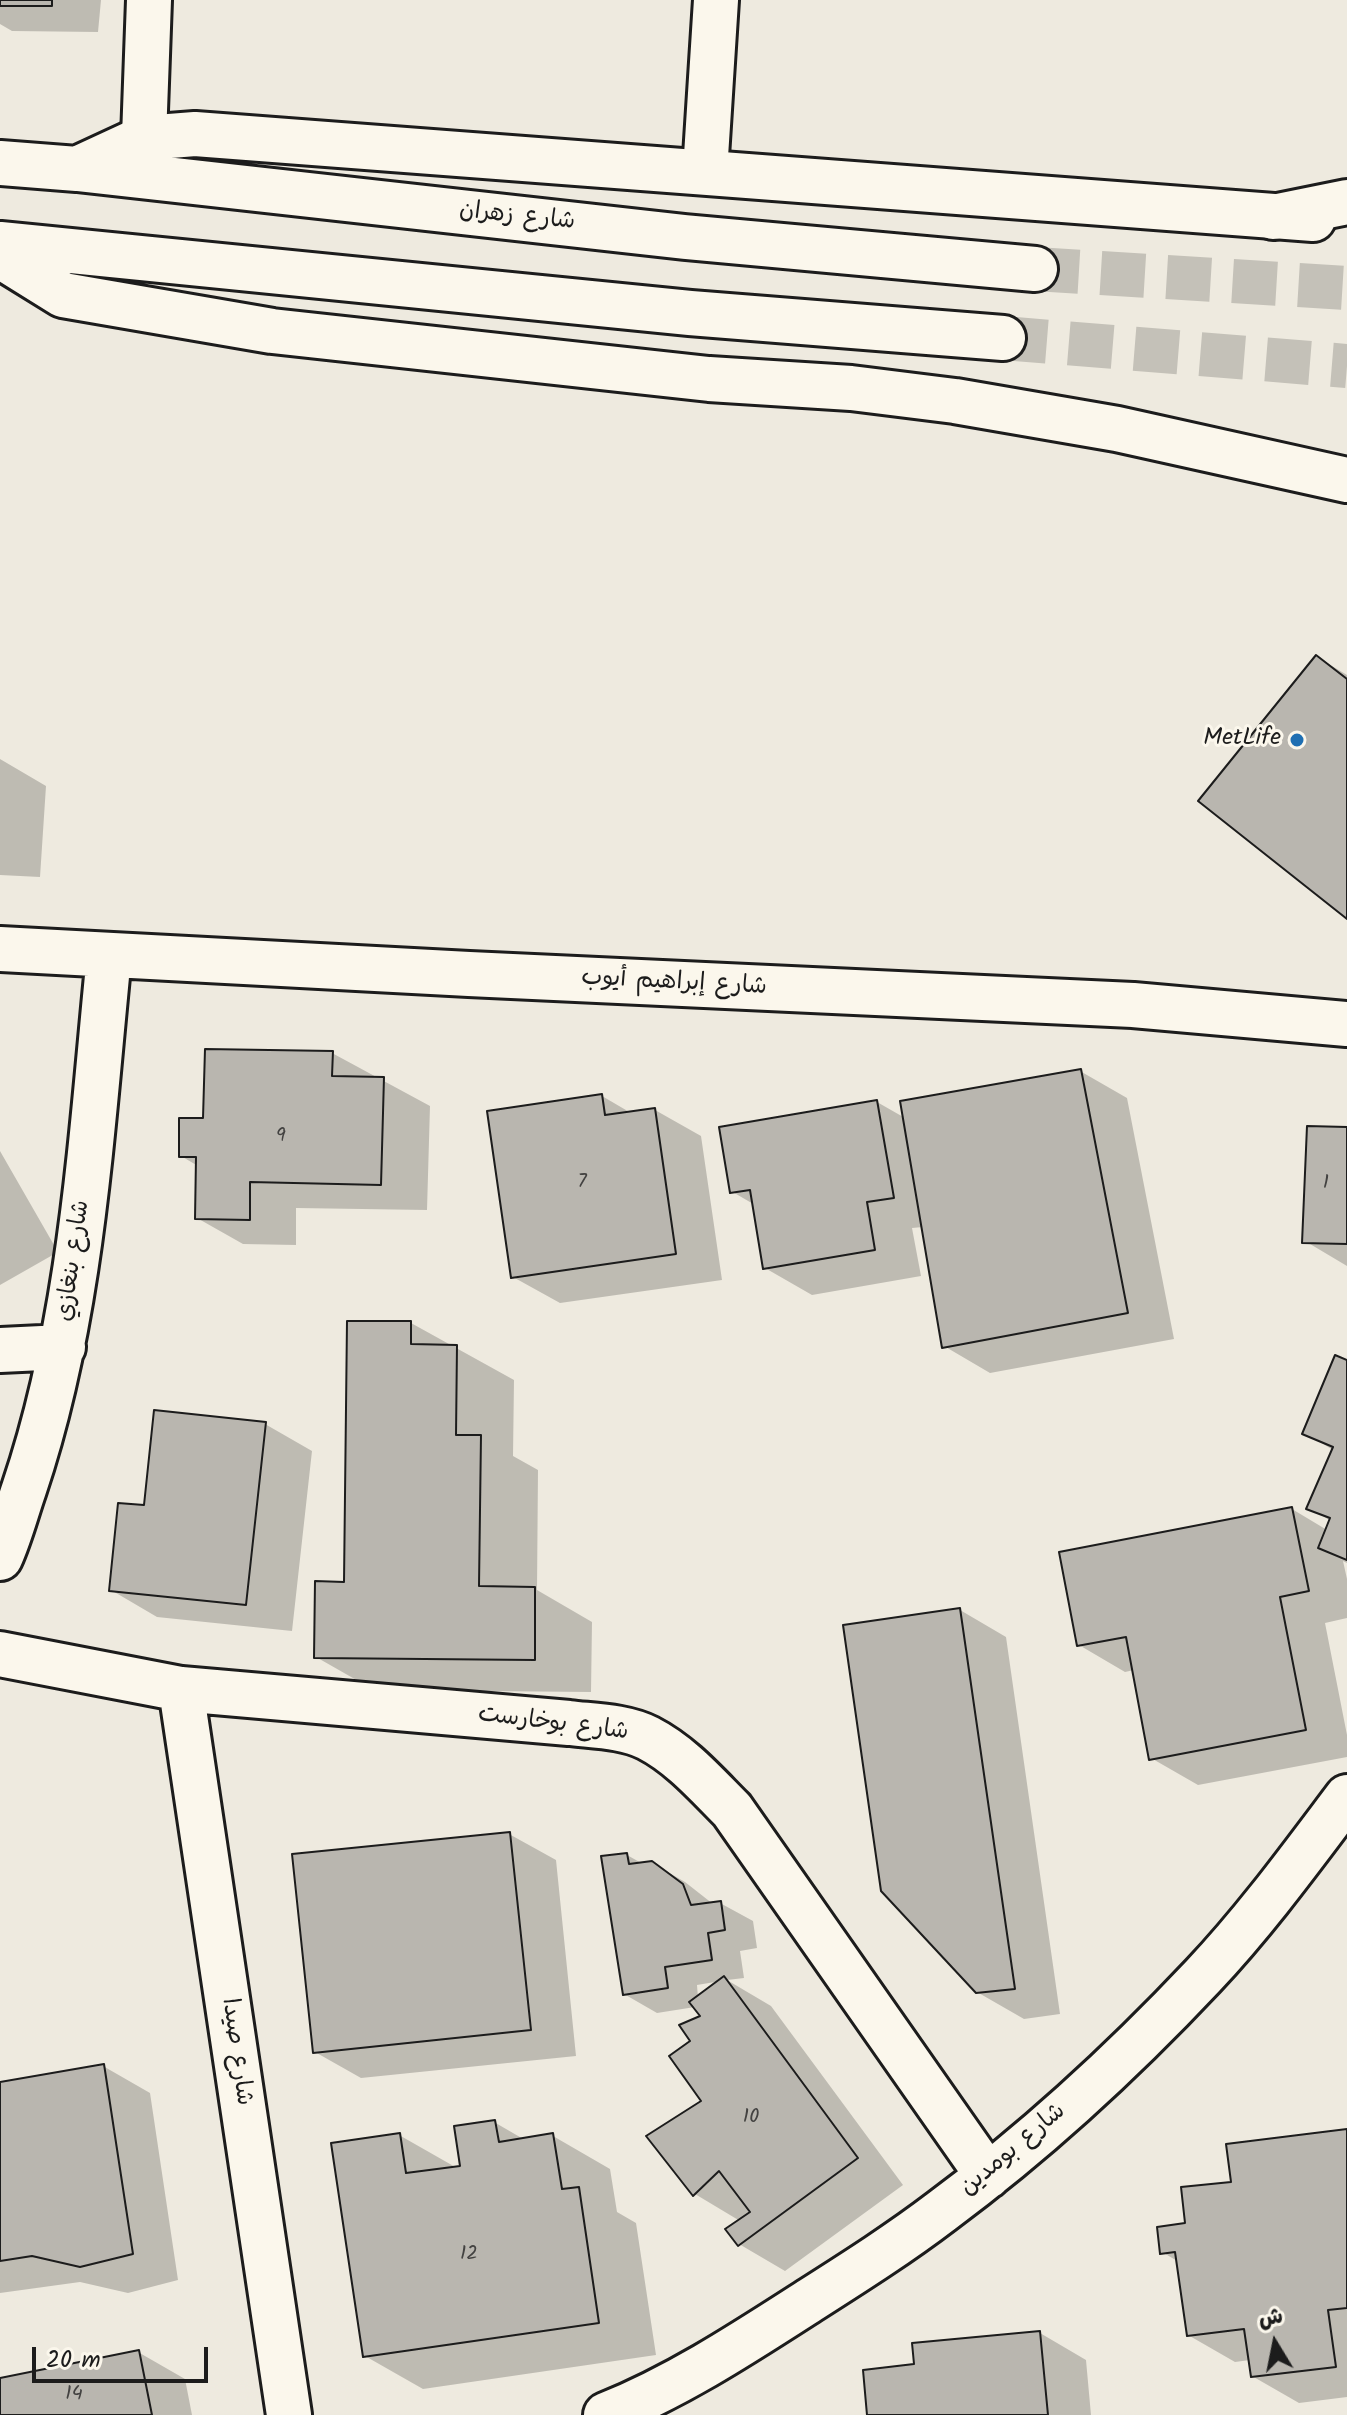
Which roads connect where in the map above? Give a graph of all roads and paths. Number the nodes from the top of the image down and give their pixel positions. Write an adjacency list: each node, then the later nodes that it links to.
1 (149, 0): 3 (main road)
2 (716, 0): 6 (main road)
3 (144, 138): 5 (main road); 6 (main road)
4 (0, 163): 5 (main road, شارع زهران)
5 (77, 169): 10 (main road, شارع زهران)
6 (705, 172): 7 (main road)
7 (1346, 216)
8 (0, 244): 11 (main road)
9 (0, 256): 12 (main road)
10 (1035, 269)
11 (1003, 338)
12 (1343, 476)
13 (0, 949): 14 (main road, شارع إبراهيم أيوب)
14 (109, 956): 15 (main road, شارع إبراهيم أيوب); 16 (main road, شارع بنغازي)
15 (1347, 1024)
16 (63, 1347): 17 (main road); 18 (main road, شارع بنغازي)
17 (0, 1350)
18 (0, 1558)
19 (0, 1654): 20 (main road, شارع بوخارست)
20 (181, 1689): 22 (main road, شارع بوخارست); 23 (main road, شارع صيدا)
21 (1347, 1797): 22 (main road, شارع بومدين)
22 (988, 2176): 24 (main road, شارع بومدين)
23 (289, 2415)
24 (606, 2415)

